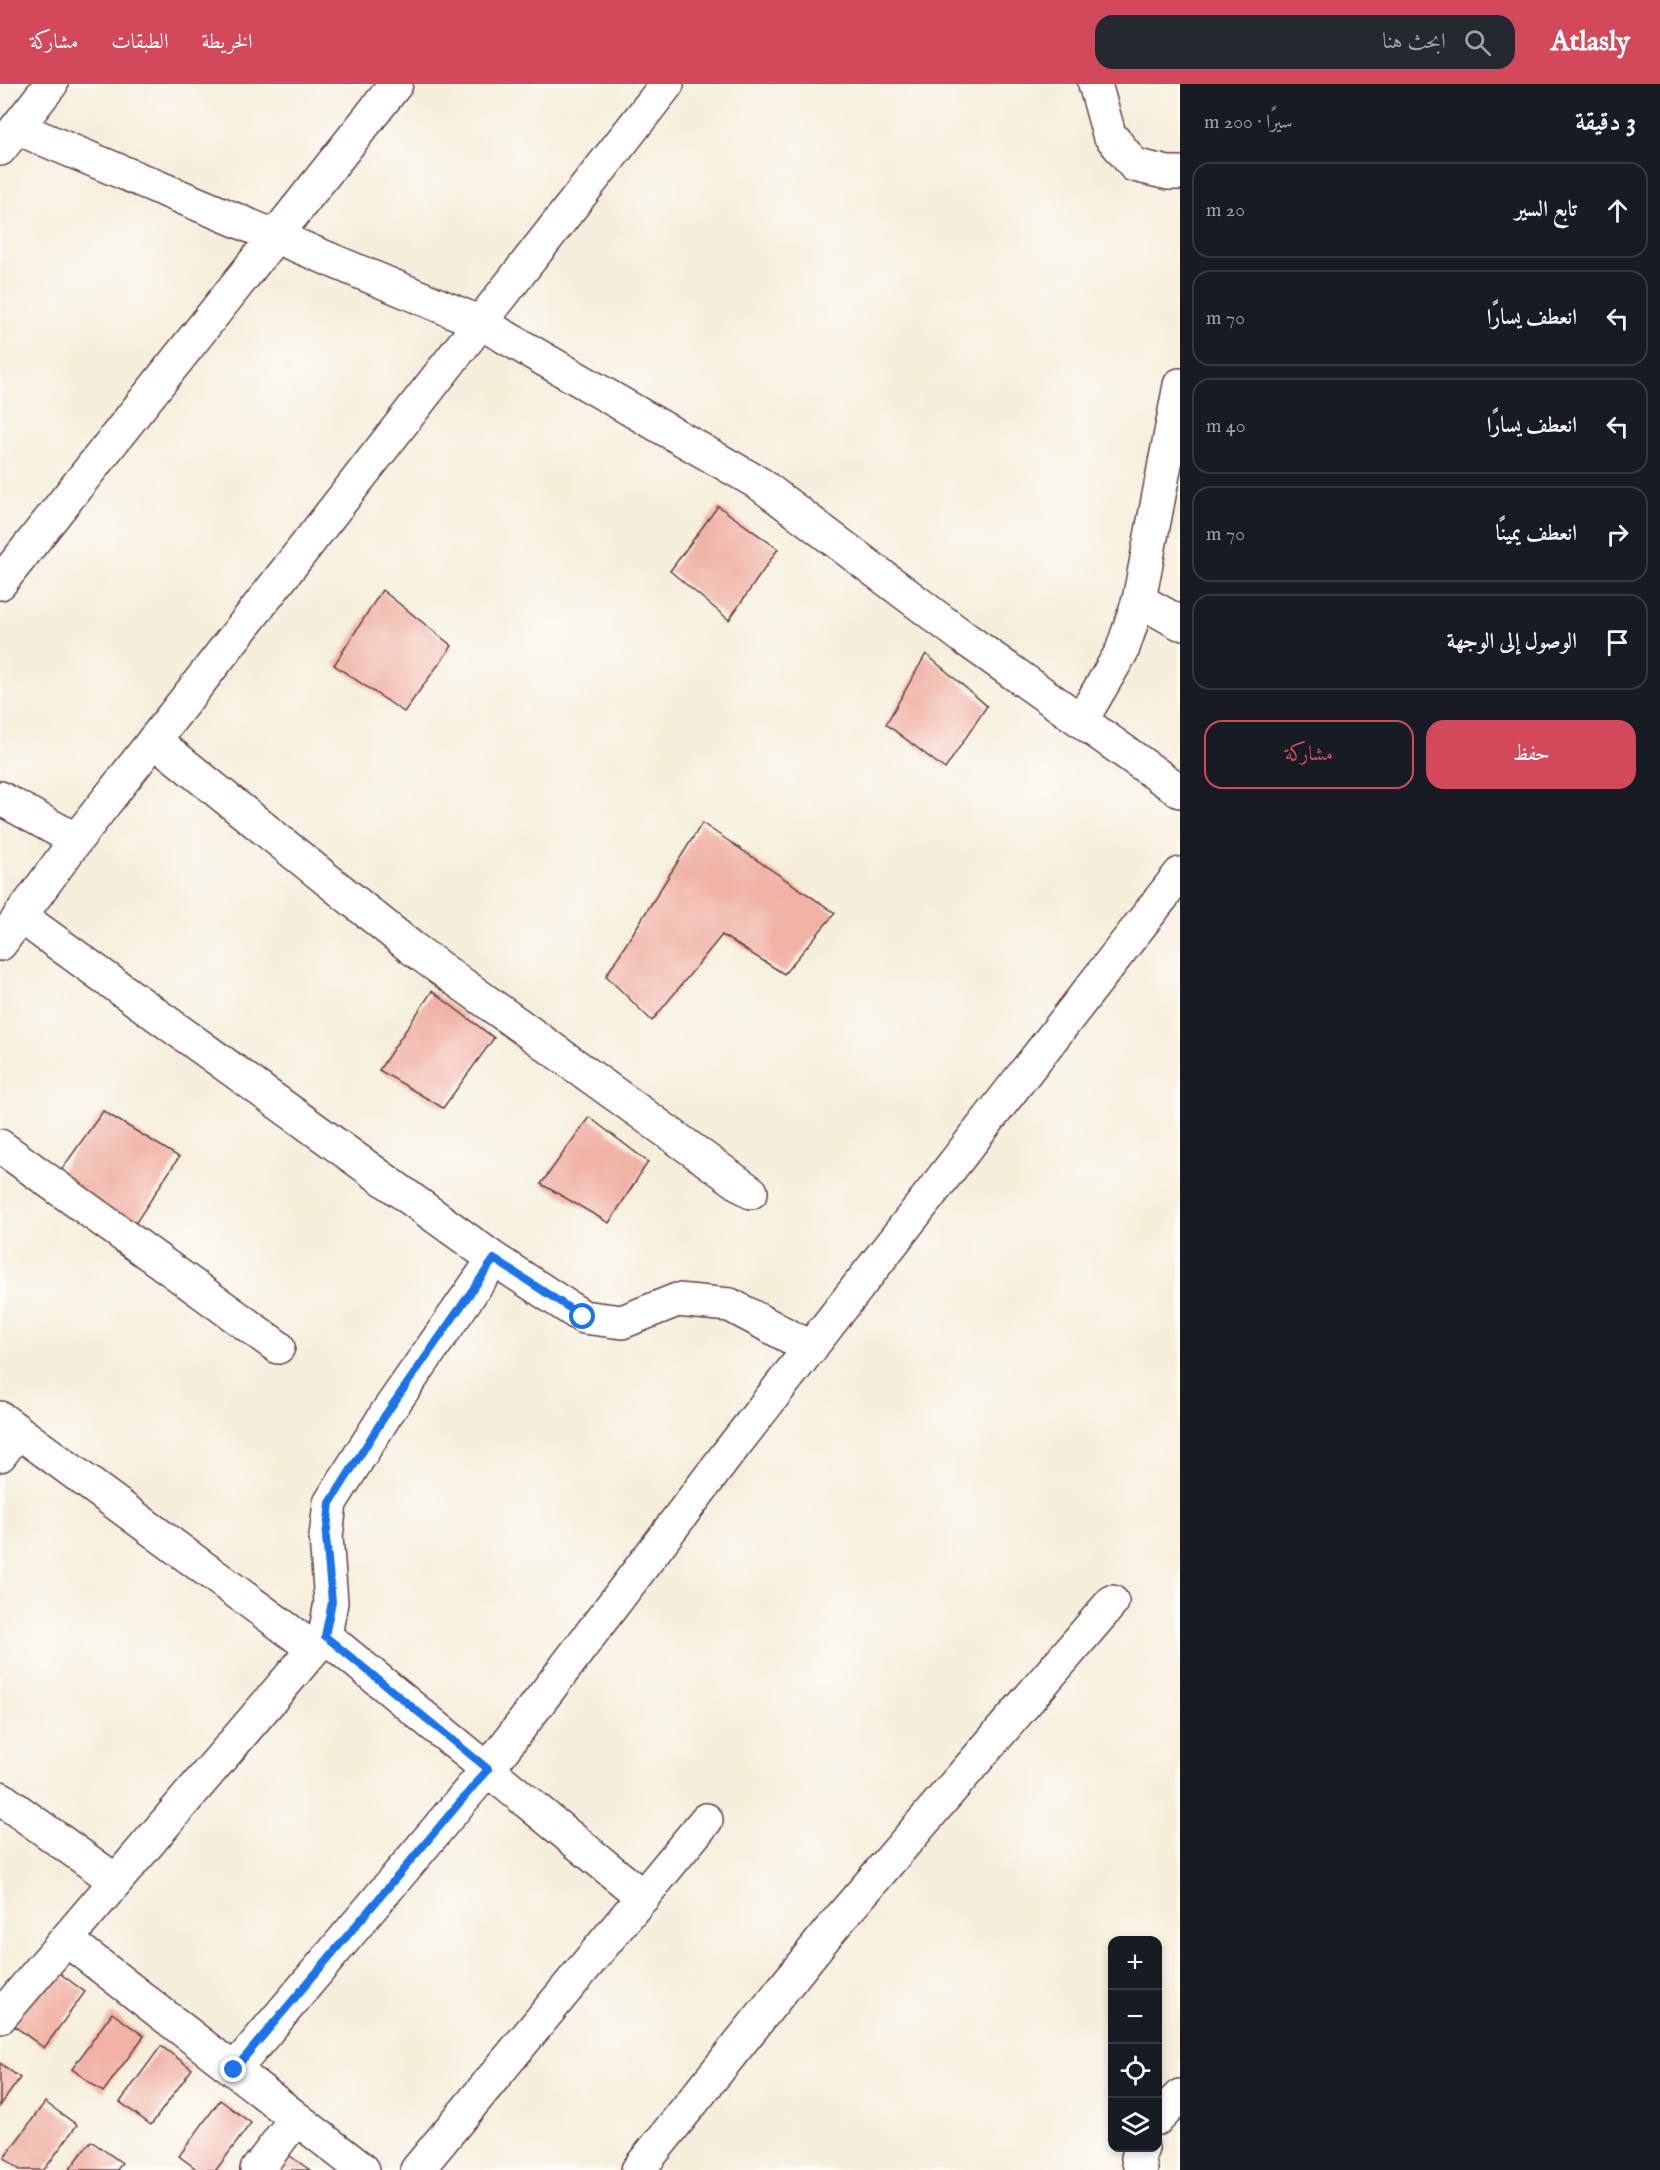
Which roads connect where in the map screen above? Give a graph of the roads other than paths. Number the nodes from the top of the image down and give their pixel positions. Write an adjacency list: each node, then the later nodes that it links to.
1 (51, 84): 5 (street)
2 (396, 84): 7 (street)
3 (667, 84): 8 (street)
4 (1095, 84): 6 (street)
5 (8, 138): 7 (street)
6 (1180, 173)
7 (277, 236): 8 (street); 10 (street)
8 (481, 323): 13 (street); 14 (street)
9 (1180, 385): 11 (street)
10 (0, 583)
11 (1139, 600): 12 (street); 13 (street)
12 (1180, 623)
13 (1081, 721): 15 (street)
14 (154, 740): 17 (street); 22 (street)
15 (1180, 791)
16 (0, 798): 17 (street)
17 (76, 840): 19 (street)
18 (1180, 874): 25 (street)
19 (20, 916): 20 (street); 23 (street)
20 (0, 944)
21 (0, 1146): 24 (street)
22 (751, 1192)
23 (494, 1259): 25 (street); 28 (street)
24 (278, 1347)
25 (811, 1348): 29 (street)
26 (6, 1435): 28 (street)
27 (1112, 1602): 44 (street)
28 (319, 1643): 29 (street); 32 (street)
29 (488, 1769): 33 (street); 36 (street)
30 (0, 1798): 32 (street)
31 (706, 1820): 33 (street)
32 (116, 1881): 34 (street)
33 (643, 1897): 43 (street)
34 (67, 1940): 35 (street); 36 (street)
35 (0, 2017)
36 (234, 2070): 39 (street)
37 (1180, 2096): 38 (street)
38 (1162, 2114)
39 (296, 2118): 41 (street); 42 (street)
40 (1140, 2152): 45 (street)
41 (257, 2170)
42 (363, 2170)
43 (417, 2170)
44 (638, 2170)
45 (1141, 2170)

